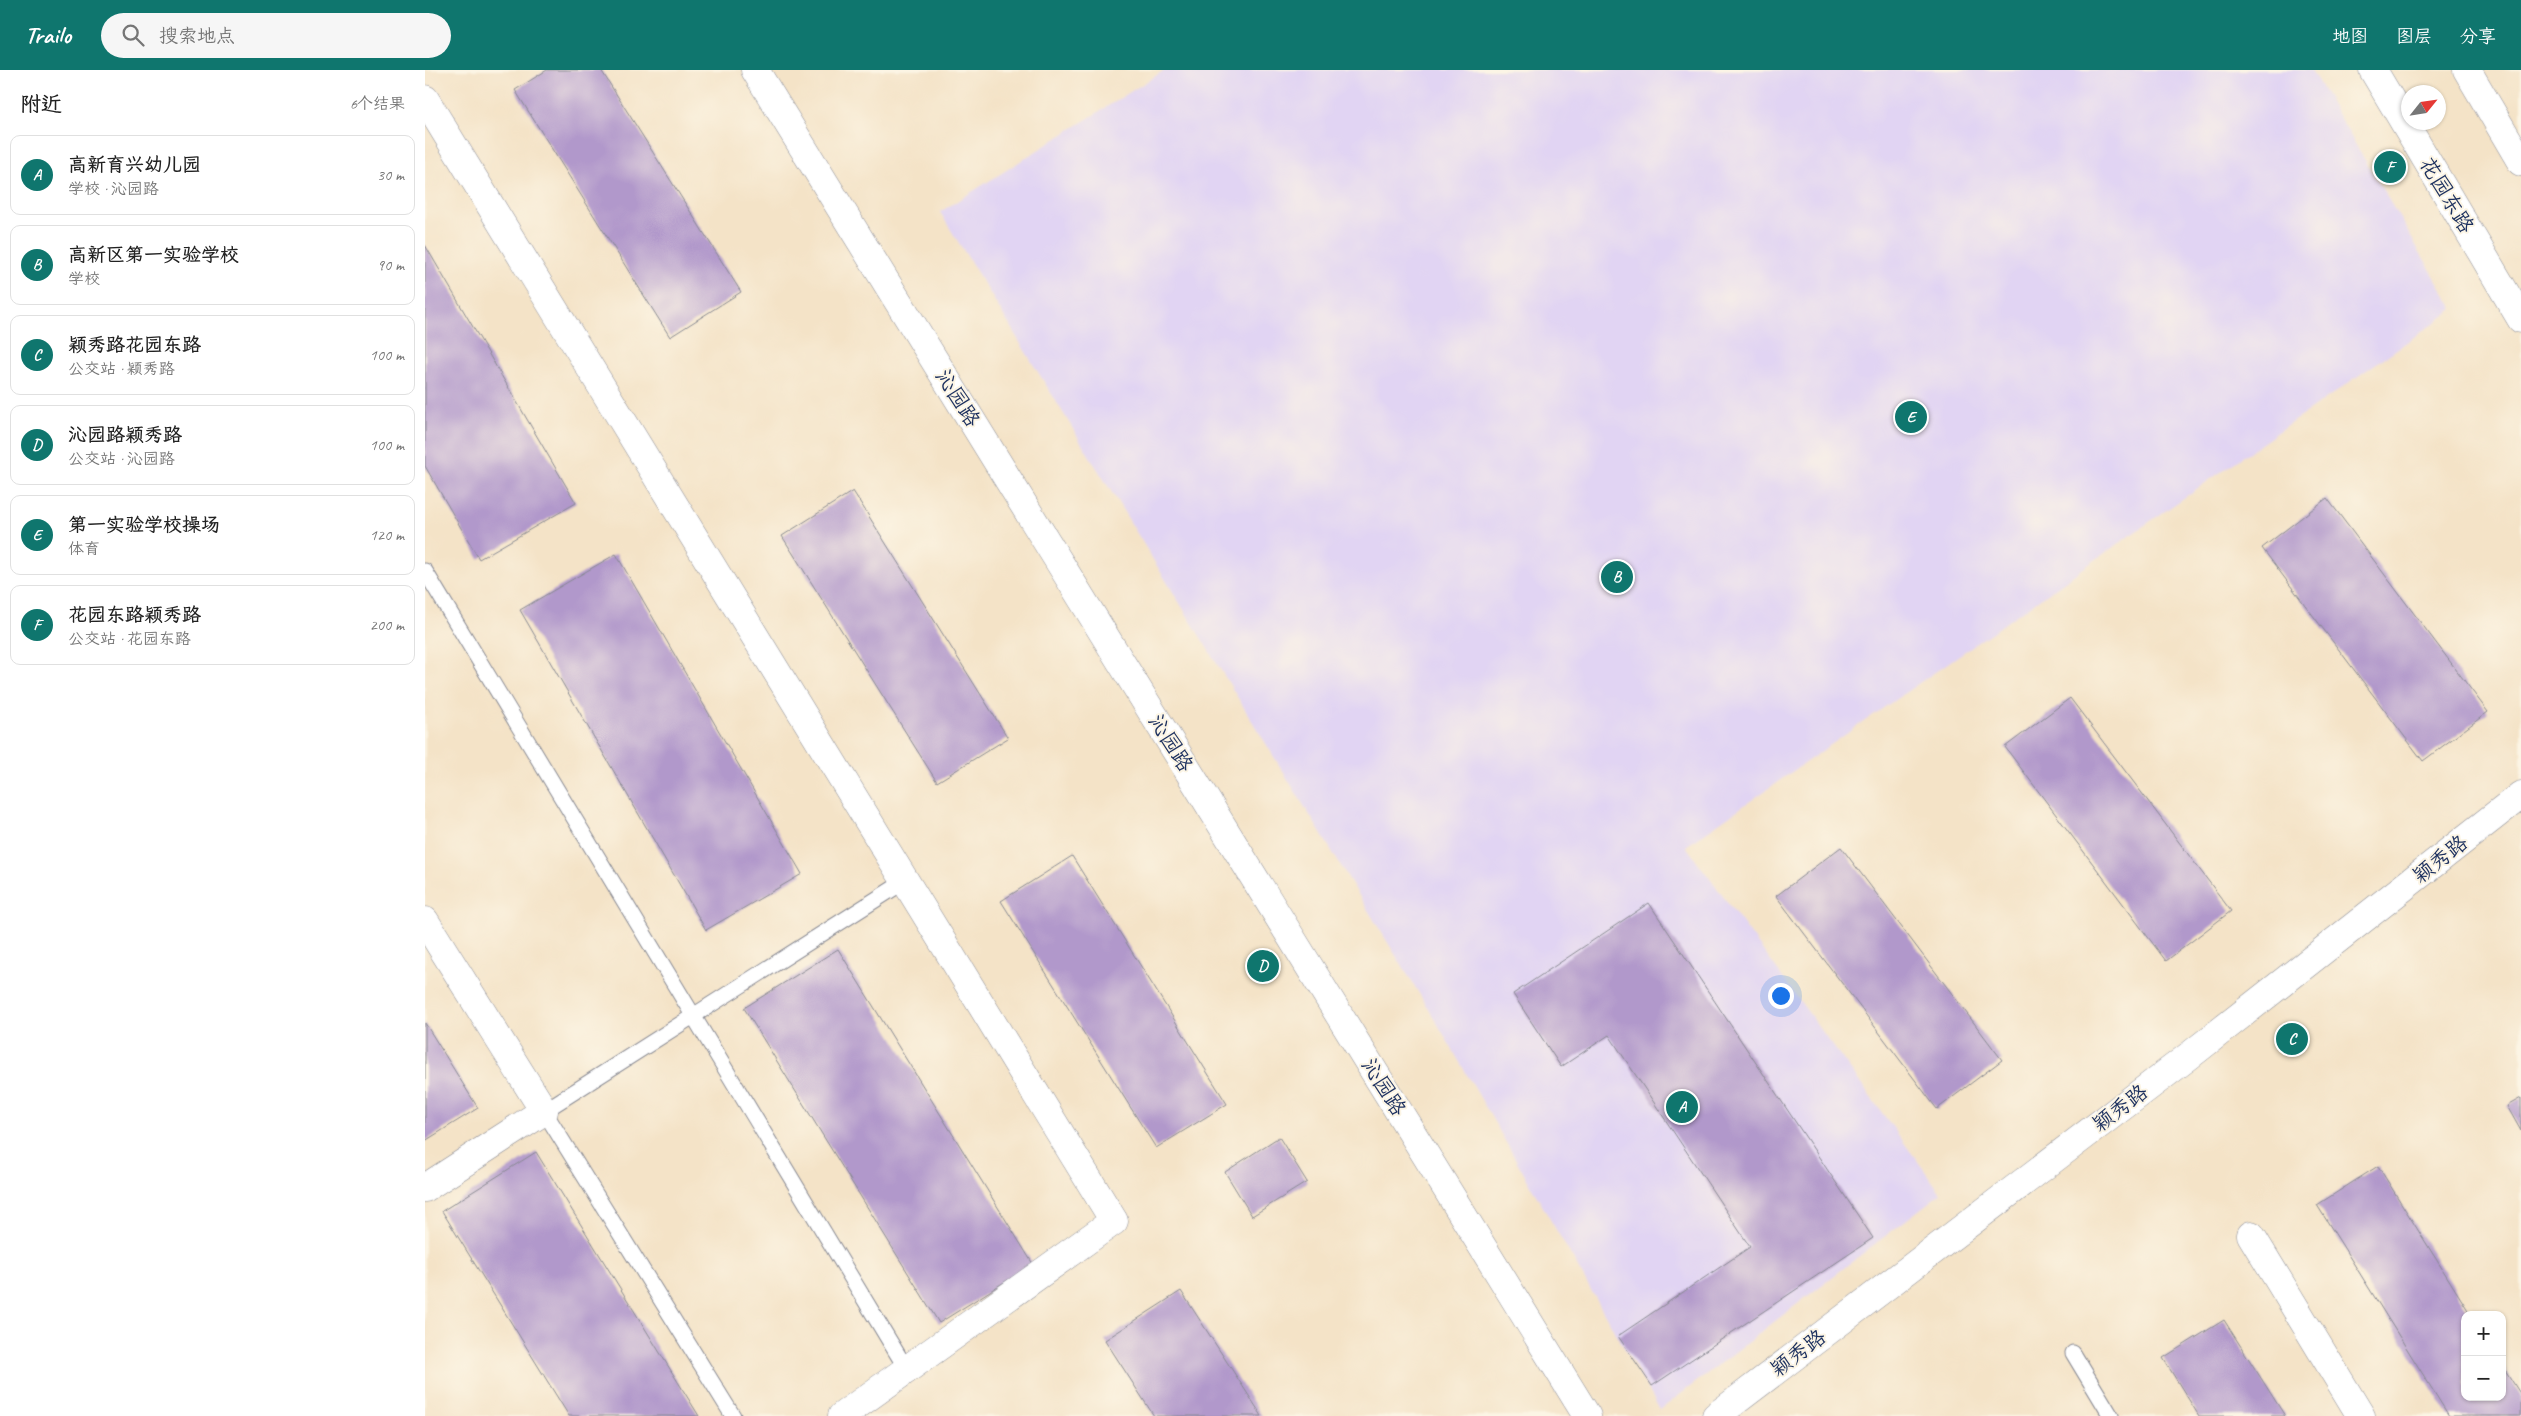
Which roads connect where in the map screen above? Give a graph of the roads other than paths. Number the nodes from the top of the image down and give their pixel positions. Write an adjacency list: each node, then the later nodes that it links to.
1 (755, 70): 19 (street, 沁园路)
2 (2373, 70): 6 (street, 花园东路)
3 (2467, 70): 5 (street)
4 (426, 104): 9 (street)
5 (2521, 162)
6 (2521, 319)
7 (425, 571): 11 (lane)
8 (2521, 795): 20 (street, 颖秀路)
9 (905, 881): 11 (lane); 16 (street)
10 (425, 921): 12 (street)
11 (693, 1016): 12 (lane); 16 (lane)
12 (544, 1111): 13 (street); 17 (lane)
13 (425, 1188)
14 (2251, 1235): 22 (street)
15 (2073, 1353): 21 (lane)
16 (907, 1370): 18 (street)
17 (733, 1416)
18 (842, 1416)
19 (1587, 1416)
20 (1716, 1416)
21 (2111, 1416)
22 (2361, 1416)

